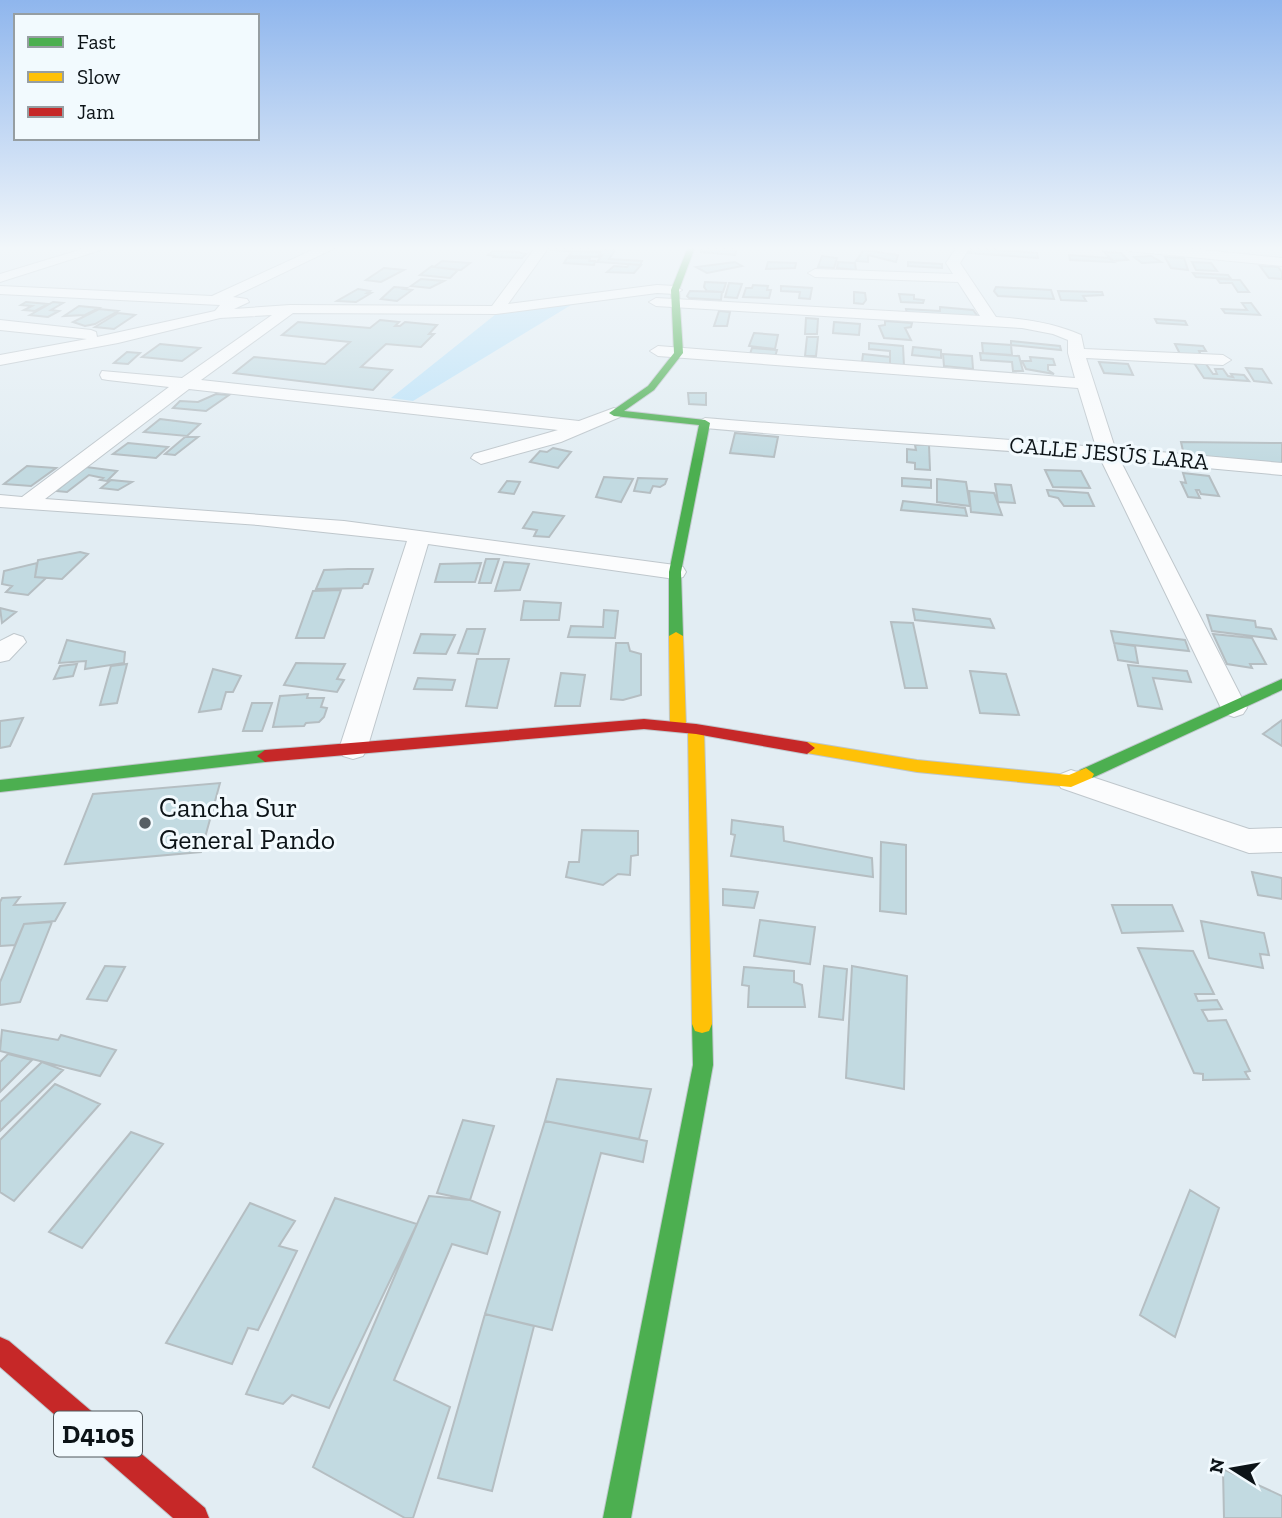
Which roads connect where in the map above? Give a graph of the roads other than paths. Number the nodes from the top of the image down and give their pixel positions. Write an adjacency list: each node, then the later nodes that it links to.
1 (180, 318): 9 (street)
2 (278, 318): 16 (street)
3 (657, 318): 10 (street)
4 (676, 318): 11 (street)
5 (929, 318): 7 (street)
6 (989, 318): 7 (street)
7 (992, 323): 12 (street)
8 (0, 325): 9 (street)
9 (118, 338): 13 (street)
10 (659, 351): 11 (street); 18 (street)
11 (679, 353): 17 (street); 18 (street)
12 (1076, 353): 14 (street); 17 (street)
13 (0, 360)
14 (1223, 360)
15 (108, 375): 16 (street)
16 (185, 384): 20 (street); 25 (street)
17 (1086, 384): 21 (street)
18 (614, 413): 19 (street); 20 (street)
19 (705, 423): 21 (street, CALLE JESÚS LARA); 27 (street)
20 (581, 426): 22 (street)
21 (1107, 453): 23 (street, CALLE JESÚS LARA); 29 (street)
22 (481, 458)
23 (1282, 469)
24 (0, 501): 25 (street)
25 (26, 504): 26 (street)
26 (419, 537): 27 (street); 32 (street)
27 (675, 572): 30 (street)
28 (1282, 684): 29 (street)
29 (1234, 708): 33 (street)
30 (678, 726): 31 (street); 32 (street)
31 (696, 729): 33 (street); 38 (street)
32 (353, 748): 34 (street)
33 (1071, 781): 35 (street)
34 (0, 786)
35 (1282, 840)
36 (0, 1350): 37 (street, D4105)
37 (195, 1518)
38 (617, 1518)

